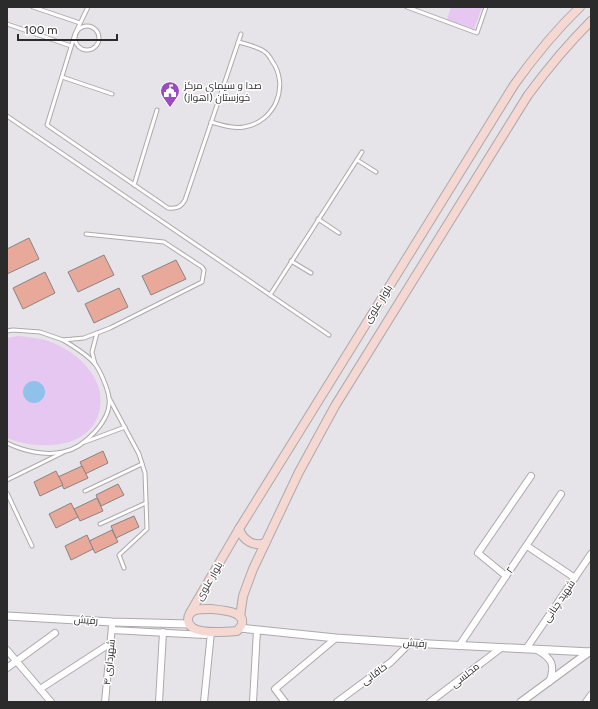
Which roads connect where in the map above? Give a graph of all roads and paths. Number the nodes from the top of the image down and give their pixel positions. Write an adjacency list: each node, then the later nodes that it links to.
1 (33, 7): 8 (lane)
2 (88, 7): 8 (lane)
3 (407, 7): 6 (lane)
4 (486, 7): 6 (lane)
5 (580, 7): 47 (main road, بلوار علوی)
6 (414, 8)
7 (591, 21): 48 (main road, بلوار علوی)
8 (80, 23): 10 (lane)
9 (7, 24): 13 (lane)
10 (75, 34): 10 (lane); 13 (lane)
11 (241, 34): 12 (lane)
12 (238, 42): 18 (lane); 18 (lane)
13 (71, 46): 14 (lane)
14 (62, 77): 15 (lane); 22 (lane)
15 (112, 94)
16 (157, 110): 22 (lane)
17 (7, 116): 28 (lane)
18 (211, 122): 22 (lane)
19 (362, 152): 20 (lane)
20 (357, 160): 21 (lane); 23 (lane)
21 (376, 172)
22 (134, 185)
23 (318, 220): 24 (lane); 26 (lane)
24 (339, 233)
25 (86, 234): 30 (lane)
26 (292, 261): 27 (lane); 28 (lane)
27 (311, 273)
28 (270, 294): 31 (lane)
29 (7, 331): 32 (lane)
30 (97, 333): 32 (lane); 33 (lane)
31 (329, 335)
32 (63, 340): 33 (lane)
33 (95, 364): 34 (lane)
34 (109, 398): 35 (lane); 37 (lane)
35 (125, 427): 37 (lane); 39 (lane)
36 (7, 443): 38 (lane)
37 (83, 443): 38 (lane)
38 (64, 452): 41 (lane)
39 (142, 464): 42 (lane); 45 (lane)
40 (531, 476): 53 (street)
41 (7, 480)
42 (85, 491)
43 (7, 493): 49 (lane)
44 (561, 494): 50 (street, ۲)
45 (146, 503): 46 (lane); 52 (lane)
46 (100, 524)
47 (239, 529): 48 (main road); 55 (main road, بلوار علوی)
48 (265, 543): 57 (main road, بلوار علوی)
49 (32, 546)
50 (527, 546): 53 (street, ۲); 54 (street)
51 (591, 554): 54 (street, شهید چنانی)
52 (124, 568)
53 (506, 576): 69 (street, ۲)
54 (575, 578): 71 (street, شهید چنانی)
55 (190, 613): 57 (main road); 59 (main road)
56 (7, 616): 58 (street, رفیش)
57 (240, 617): 60 (main road, بلوار علوی)
58 (112, 622): 59 (street, رفیش); 61 (street, شهرداری ۴)
59 (189, 624): 65 (main road)
60 (240, 628): 62 (street, رفیش); 65 (main road)
61 (112, 630): 63 (street); 67 (street, شهرداری ۴)
62 (257, 630): 66 (street, رفیش); 84 (street)
63 (163, 632): 65 (street); 82 (street)
64 (55, 633): 75 (street)
65 (211, 633): 83 (street)
66 (336, 638): 68 (street, رفیش); 85 (street)
67 (111, 643): 78 (street); 81 (street, شهرداری ۴)
68 (410, 643): 69 (street, رفیش); 86 (street, خاقانی)
69 (459, 646): 70 (street, رفیش)
70 (501, 648): 71 (street, رفیش); 87 (street, مجلسی)
71 (526, 649): 73 (street, رفیش)
72 (7, 650): 75 (street)
73 (538, 650): 74 (street, رفیش); 77 (street)
74 (590, 652): 77 (street)
75 (16, 661): 76 (street); 78 (street)
76 (7, 668)
77 (549, 682): 88 (street)
78 (40, 689): 80 (street)
79 (591, 695): 89 (street)
80 (51, 702)
81 (105, 702)
82 (159, 702)
83 (204, 702)
84 (253, 702)
85 (285, 702)
86 (337, 702)
87 (430, 702)
88 (521, 702)
89 (586, 702)

